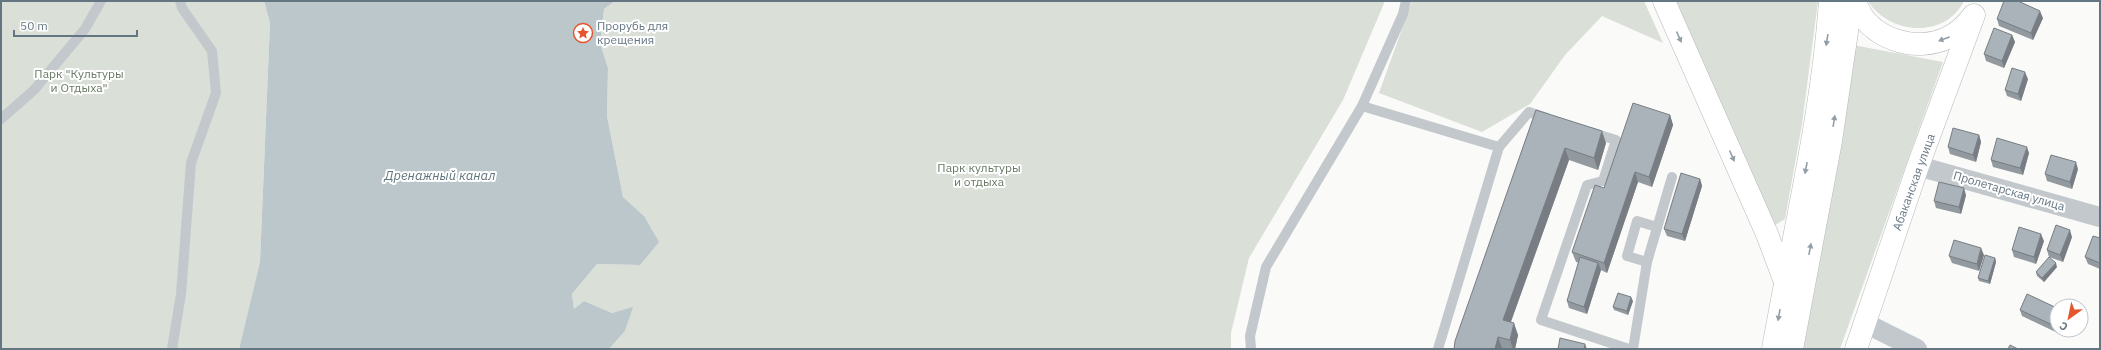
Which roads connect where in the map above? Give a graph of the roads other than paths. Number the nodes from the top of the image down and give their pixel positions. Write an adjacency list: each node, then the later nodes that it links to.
1 (101, 1): 10 (lane)
2 (180, 1): 21 (lane)
3 (1406, 1): 9 (lane)
4 (1664, 1): 19 (main road, one-way to 19)
5 (1830, 1): 19 (main road, one-way to 19)
6 (1850, 1): 27 (main road, one-way to 6)
7 (1855, 1): 8 (main road, one-way to 7)
8 (1977, 8): 14 (main road, Абаканская улица)
9 (1362, 106): 13 (lane); 22 (lane)
10 (1, 119)
11 (1558, 122): 13 (lane)
12 (1580, 128): 24 (lane)
13 (1499, 147): 23 (lane)
14 (1918, 166): 16 (street, Пролетарская улица); 20 (main road, Абаканская улица)
15 (1672, 177): 17 (lane)
16 (2100, 217)
17 (1657, 227): 18 (lane); 18 (lane)
18 (1646, 262): 25 (lane)
19 (1785, 282): 26 (main road, one-way to 26)
20 (1865, 323): 28 (main road, Абаканская улица); 29 (street)
21 (172, 349)
22 (1250, 349)
23 (1438, 349)
24 (1629, 349)
25 (1633, 349)
26 (1773, 349)
27 (1792, 349)
28 (1856, 349)
29 (1917, 349)

